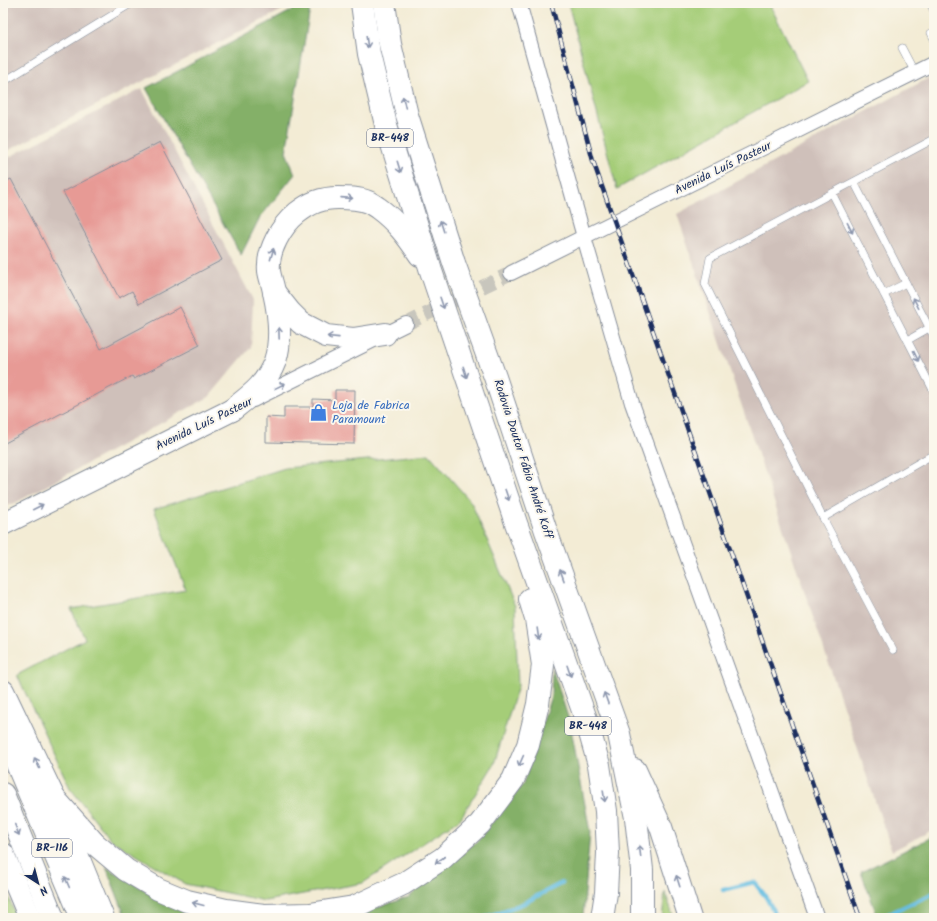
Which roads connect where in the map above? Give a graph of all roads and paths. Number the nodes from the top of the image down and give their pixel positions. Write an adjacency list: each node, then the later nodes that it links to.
1 (132, 3): 10 (lane)
2 (362, 3): 15 (highway, Rodovia Doutor Fábio André Koff / BR-448, one-way to 15)
3 (384, 3): 34 (highway, Rodovia Doutor Fábio André Koff / BR-448, one-way to 3)
4 (519, 3): 14 (street)
5 (930, 3): 6 (lane)
6 (934, 11)
7 (902, 48): 9 (lane)
8 (934, 64): 9 (street, Avenida Luís Pasteur)
9 (915, 73): 14 (street, Avenida Luís Pasteur)
10 (3, 82)
11 (934, 139): 12 (lane)
12 (854, 182): 13 (lane); 17 (lane)
13 (832, 193): 19 (lane, one-way to 19); 28 (lane)
14 (584, 237): 16 (street, Avenida Luís Pasteur); 45 (street)
15 (431, 271): 18 (highway, one-way to 15); 30 (highway, Rodovia Doutor Fábio André Koff / BR-448, one-way to 30)
16 (511, 273)
17 (906, 283): 19 (lane); 21 (lane, one-way to 17)
18 (274, 292): 22 (highway, one-way to 18); 26 (highway, one-way to 18)
19 (884, 294): 24 (lane)
20 (406, 324): 22 (street, Avenida Luís Pasteur)
21 (929, 328): 23 (lane); 24 (lane)
22 (385, 334): 26 (street, Avenida Luís Pasteur, one-way to 22)
23 (934, 337)
24 (908, 340): 25 (lane, one-way to 25)
25 (934, 392)
26 (232, 410): 29 (highway, Avenida Luís Pasteur, one-way to 26)
27 (934, 454): 28 (lane)
28 (823, 518): 31 (lane)
29 (3, 524)
30 (524, 542): 36 (highway, one-way to 36); 42 (highway, Rodovia Doutor Fábio André Koff / BR-448, one-way to 42)
31 (893, 650)
32 (3, 691): 36 (highway, one-way to 32)
33 (3, 732): 40 (highway, BR-116, one-way to 33)
34 (618, 734): 43 (highway, Rodovia Doutor Fábio André Koff / BR-448, one-way to 34); 44 (highway, BR-448, one-way to 34)
35 (3, 794): 39 (highway, BR-116, one-way to 39)
36 (54, 798): 41 (highway)
37 (3, 854): 38 (highway)
38 (30, 918)
39 (53, 918)
40 (82, 918)
41 (103, 918)
42 (602, 918)
43 (642, 918)
44 (690, 918)
45 (817, 918)

